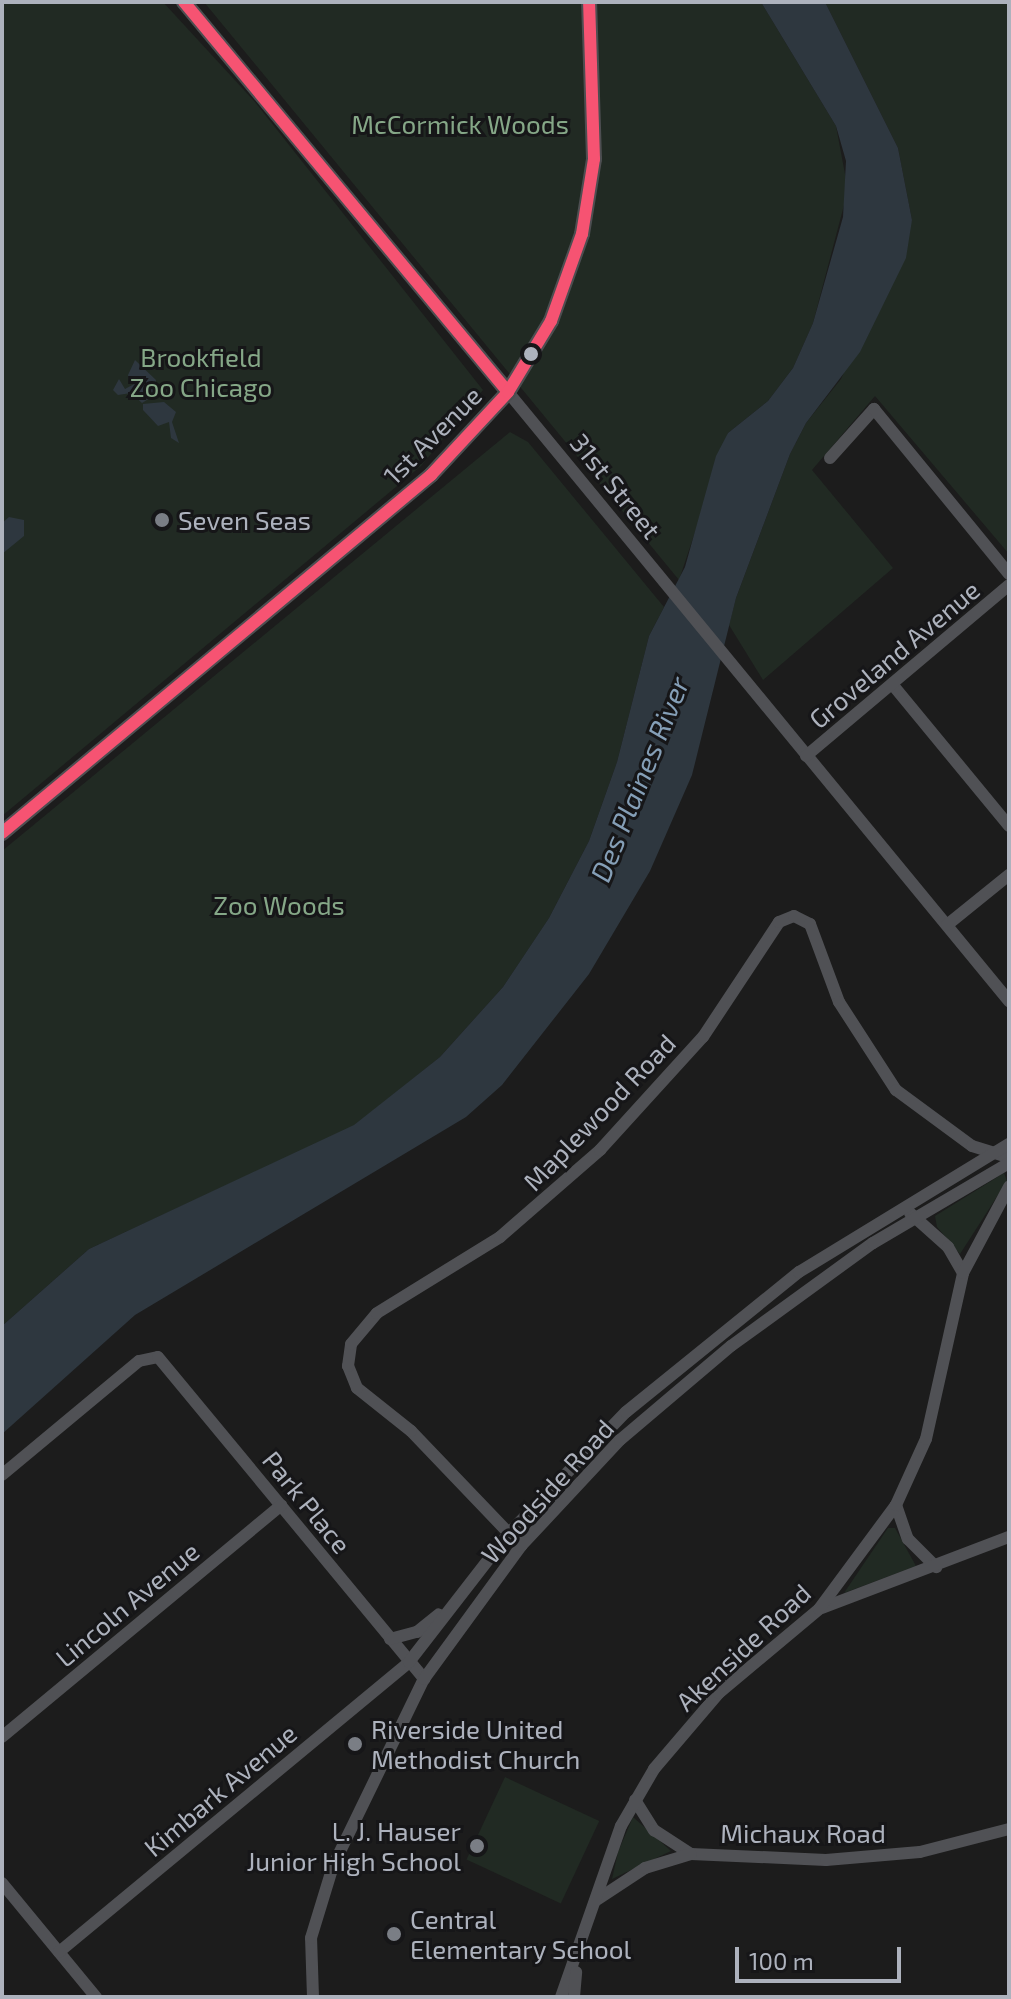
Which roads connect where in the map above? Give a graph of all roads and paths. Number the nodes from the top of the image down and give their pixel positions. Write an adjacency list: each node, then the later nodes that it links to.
1 (184, 2): 3 (main road, 31st Street)
2 (589, 2): 3 (main road, 1st Avenue)
3 (508, 392): 8 (street, 31st Street); 10 (main road, 1st Avenue)
4 (830, 458): 5 (street)
5 (1009, 574)
6 (1009, 585): 7 (street, Groveland Avenue)
7 (892, 684): 8 (street, Groveland Avenue); 9 (street)
8 (806, 756): 12 (street, 31st Street)
9 (1009, 826)
10 (2, 833)
11 (1009, 875): 12 (street)
12 (947, 925): 13 (street, 31st Street)
13 (1009, 1001)
14 (1009, 1144): 15 (street, Woodside Road)
15 (989, 1154): 16 (street, Maplewood Road); 18 (street, Woodside Road); 24 (street, Maplewood Road)
16 (1009, 1160): 19 (street, Woodside Road)
17 (1009, 1187): 20 (street, Akenside Road)
18 (901, 1206): 19 (street); 24 (street, Woodside Road)
19 (915, 1217): 20 (street); 26 (street, Woodside Road)
20 (963, 1273): 23 (street, Akenside Road)
21 (2, 1475): 22 (street, Park Place)
22 (281, 1505): 30 (street, Park Place); 33 (street, Lincoln Avenue)
23 (896, 1505): 27 (street); 29 (street, Akenside Road)
24 (509, 1533): 26 (street, Maplewood Road); 28 (street, Woodside Road)
25 (1009, 1537): 27 (street)
26 (521, 1546): 32 (street, Woodside Road)
27 (936, 1567): 29 (street)
28 (455, 1603): 30 (street); 31 (street, Woodside Road)
29 (819, 1609): 34 (street, Akenside Road)
30 (390, 1639): 31 (street, Park Place)
31 (409, 1662): 32 (street, Park Place); 39 (street, Kimbark Avenue)
32 (424, 1679): 42 (street, Woodside Road)
33 (2, 1737)
34 (635, 1800): 36 (street, Michaux Road); 38 (street, Akenside Road)
35 (1009, 1829): 36 (street, Michaux Road)
36 (691, 1854): 38 (street, Michaux Road)
37 (2, 1883): 39 (street)
38 (595, 1901): 40 (street, Akenside Road)
39 (59, 1952): 41 (street)
40 (577, 1959): 43 (street, Akenside Road); 44 (street, Akenside Road)
41 (96, 1997)
42 (313, 1997)
43 (561, 1997)
44 (574, 1997)

